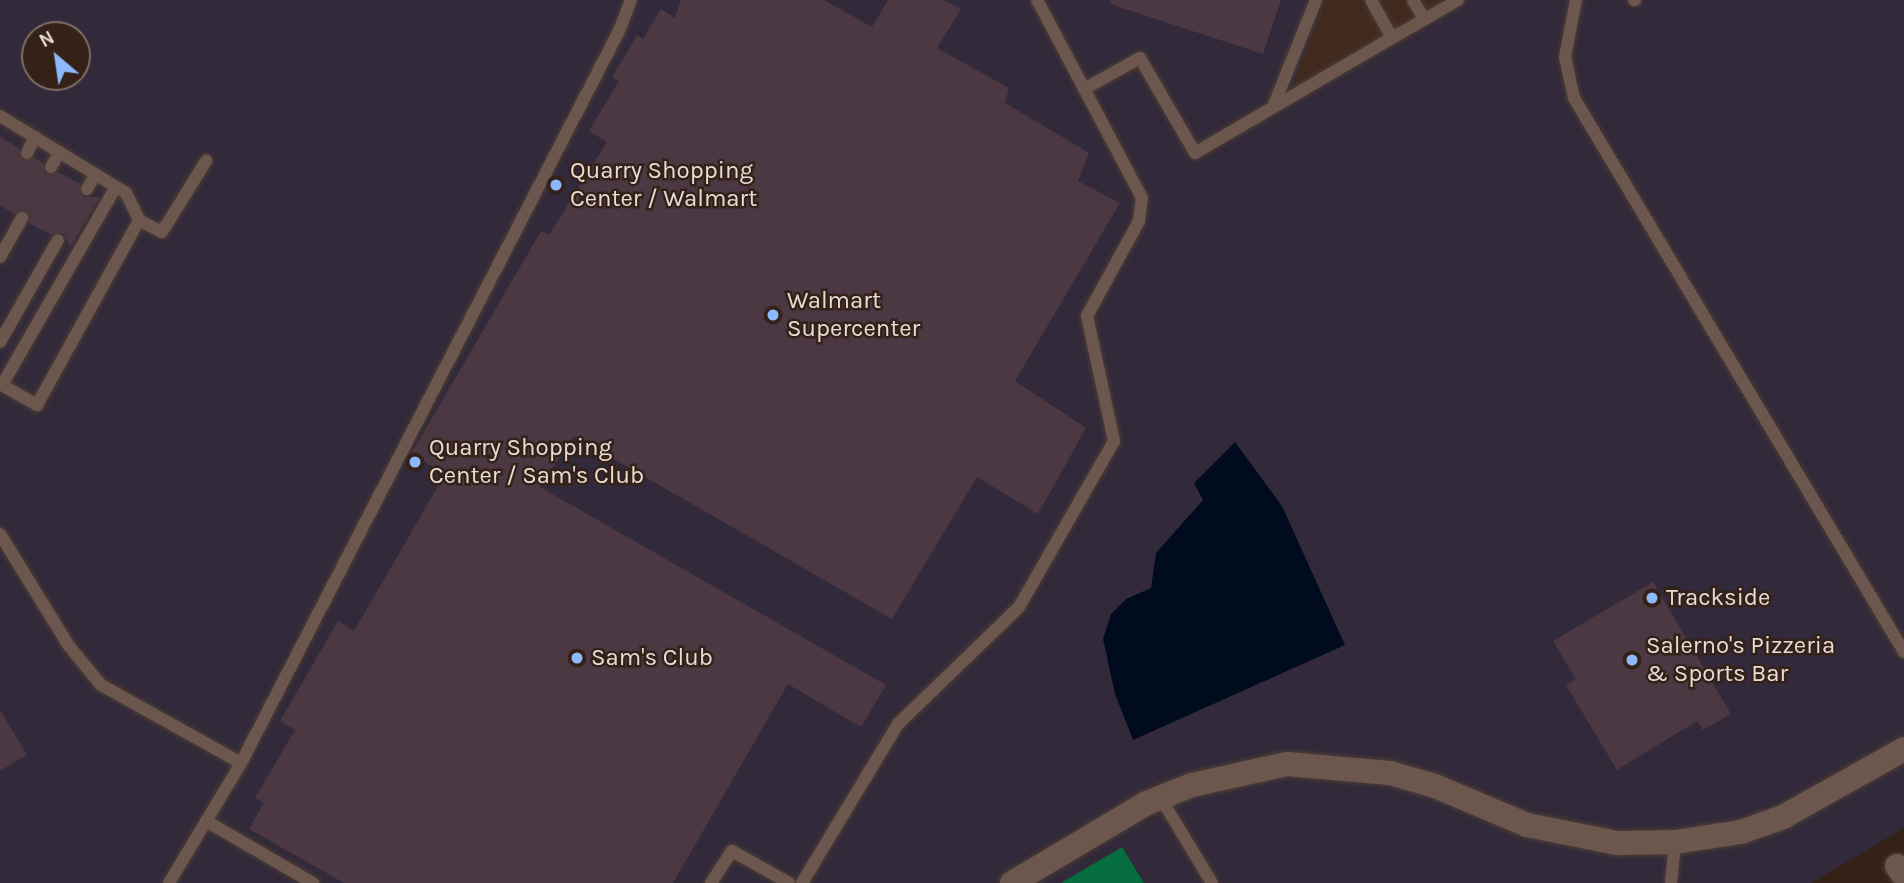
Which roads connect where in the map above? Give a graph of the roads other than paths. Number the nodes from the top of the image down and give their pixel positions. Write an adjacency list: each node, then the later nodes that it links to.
1 (631, 0): 30 (lane)
2 (1037, 0): 10 (lane)
3 (1316, 0): 11 (lane)
4 (1371, 0): 9 (lane)
5 (1413, 0): 8 (lane)
6 (1458, 0): 8 (lane)
7 (1576, 0): 28 (lane)
8 (1424, 19): 9 (lane)
9 (1392, 38): 11 (lane)
10 (1084, 89): 11 (lane); 38 (lane)
11 (1273, 107)
12 (1, 120): 13 (lane)
13 (35, 137): 14 (lane); 15 (lane)
14 (60, 152): 17 (lane); 18 (lane)
15 (27, 153)
16 (206, 161): 22 (lane)
17 (51, 167)
18 (96, 174): 19 (lane); 20 (lane)
19 (116, 187): 22 (lane); 26 (lane)
20 (87, 189)
21 (22, 219): 24 (lane)
22 (139, 220): 26 (lane)
23 (58, 240): 25 (lane)
24 (0, 257)
25 (0, 342)
26 (1, 385)
27 (0, 534): 30 (lane)
28 (1904, 652)
29 (1904, 749): 33 (street)
30 (241, 763): 32 (lane)
31 (1160, 797): 33 (street); 39 (street); 40 (lane)
32 (206, 821): 34 (lane); 35 (lane)
33 (1675, 842): 41 (lane)
34 (169, 883)
35 (313, 883)
36 (711, 883): 37 (lane)
37 (789, 883)
38 (802, 883)
39 (1012, 883)
40 (1212, 883)
41 (1671, 883)

